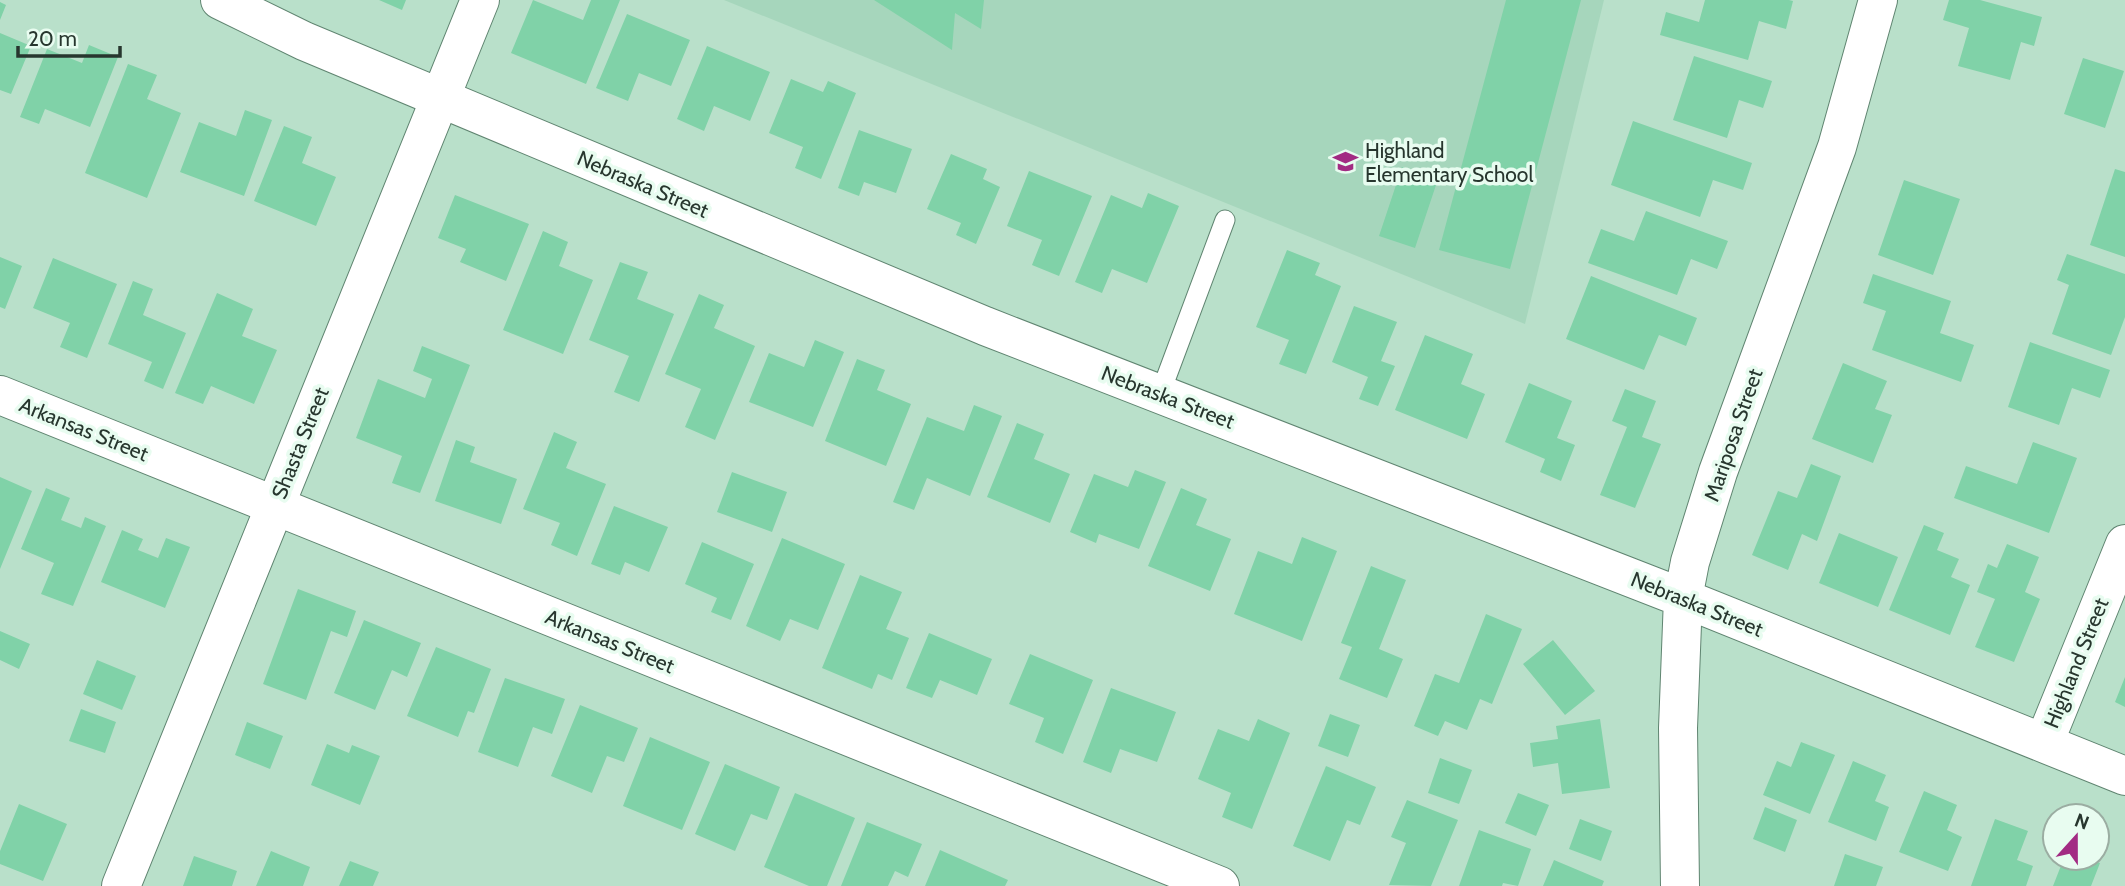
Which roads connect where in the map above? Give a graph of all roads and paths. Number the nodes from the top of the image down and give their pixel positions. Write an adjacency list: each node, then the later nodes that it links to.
1 (220, 0): 4 (street, Nebraska Street)
2 (480, 0): 4 (street, Shasta Street)
3 (1878, 0): 10 (street, Mariposa Street)
4 (439, 98): 6 (street, Nebraska Street); 8 (street, Shasta Street)
5 (1225, 220): 6 (lane)
6 (1160, 394): 10 (street, Nebraska Street)
7 (0, 395): 8 (street, Arkansas Street)
8 (275, 506): 13 (street, Shasta Street); 14 (street, Arkansas Street)
9 (2125, 544): 11 (street, Highland Street)
10 (1683, 598): 11 (street, Nebraska Street); 15 (street, Mariposa Street)
11 (2044, 743): 12 (street, Nebraska Street)
12 (2125, 776)
13 (121, 886)
14 (1220, 886)
15 (1680, 886)

